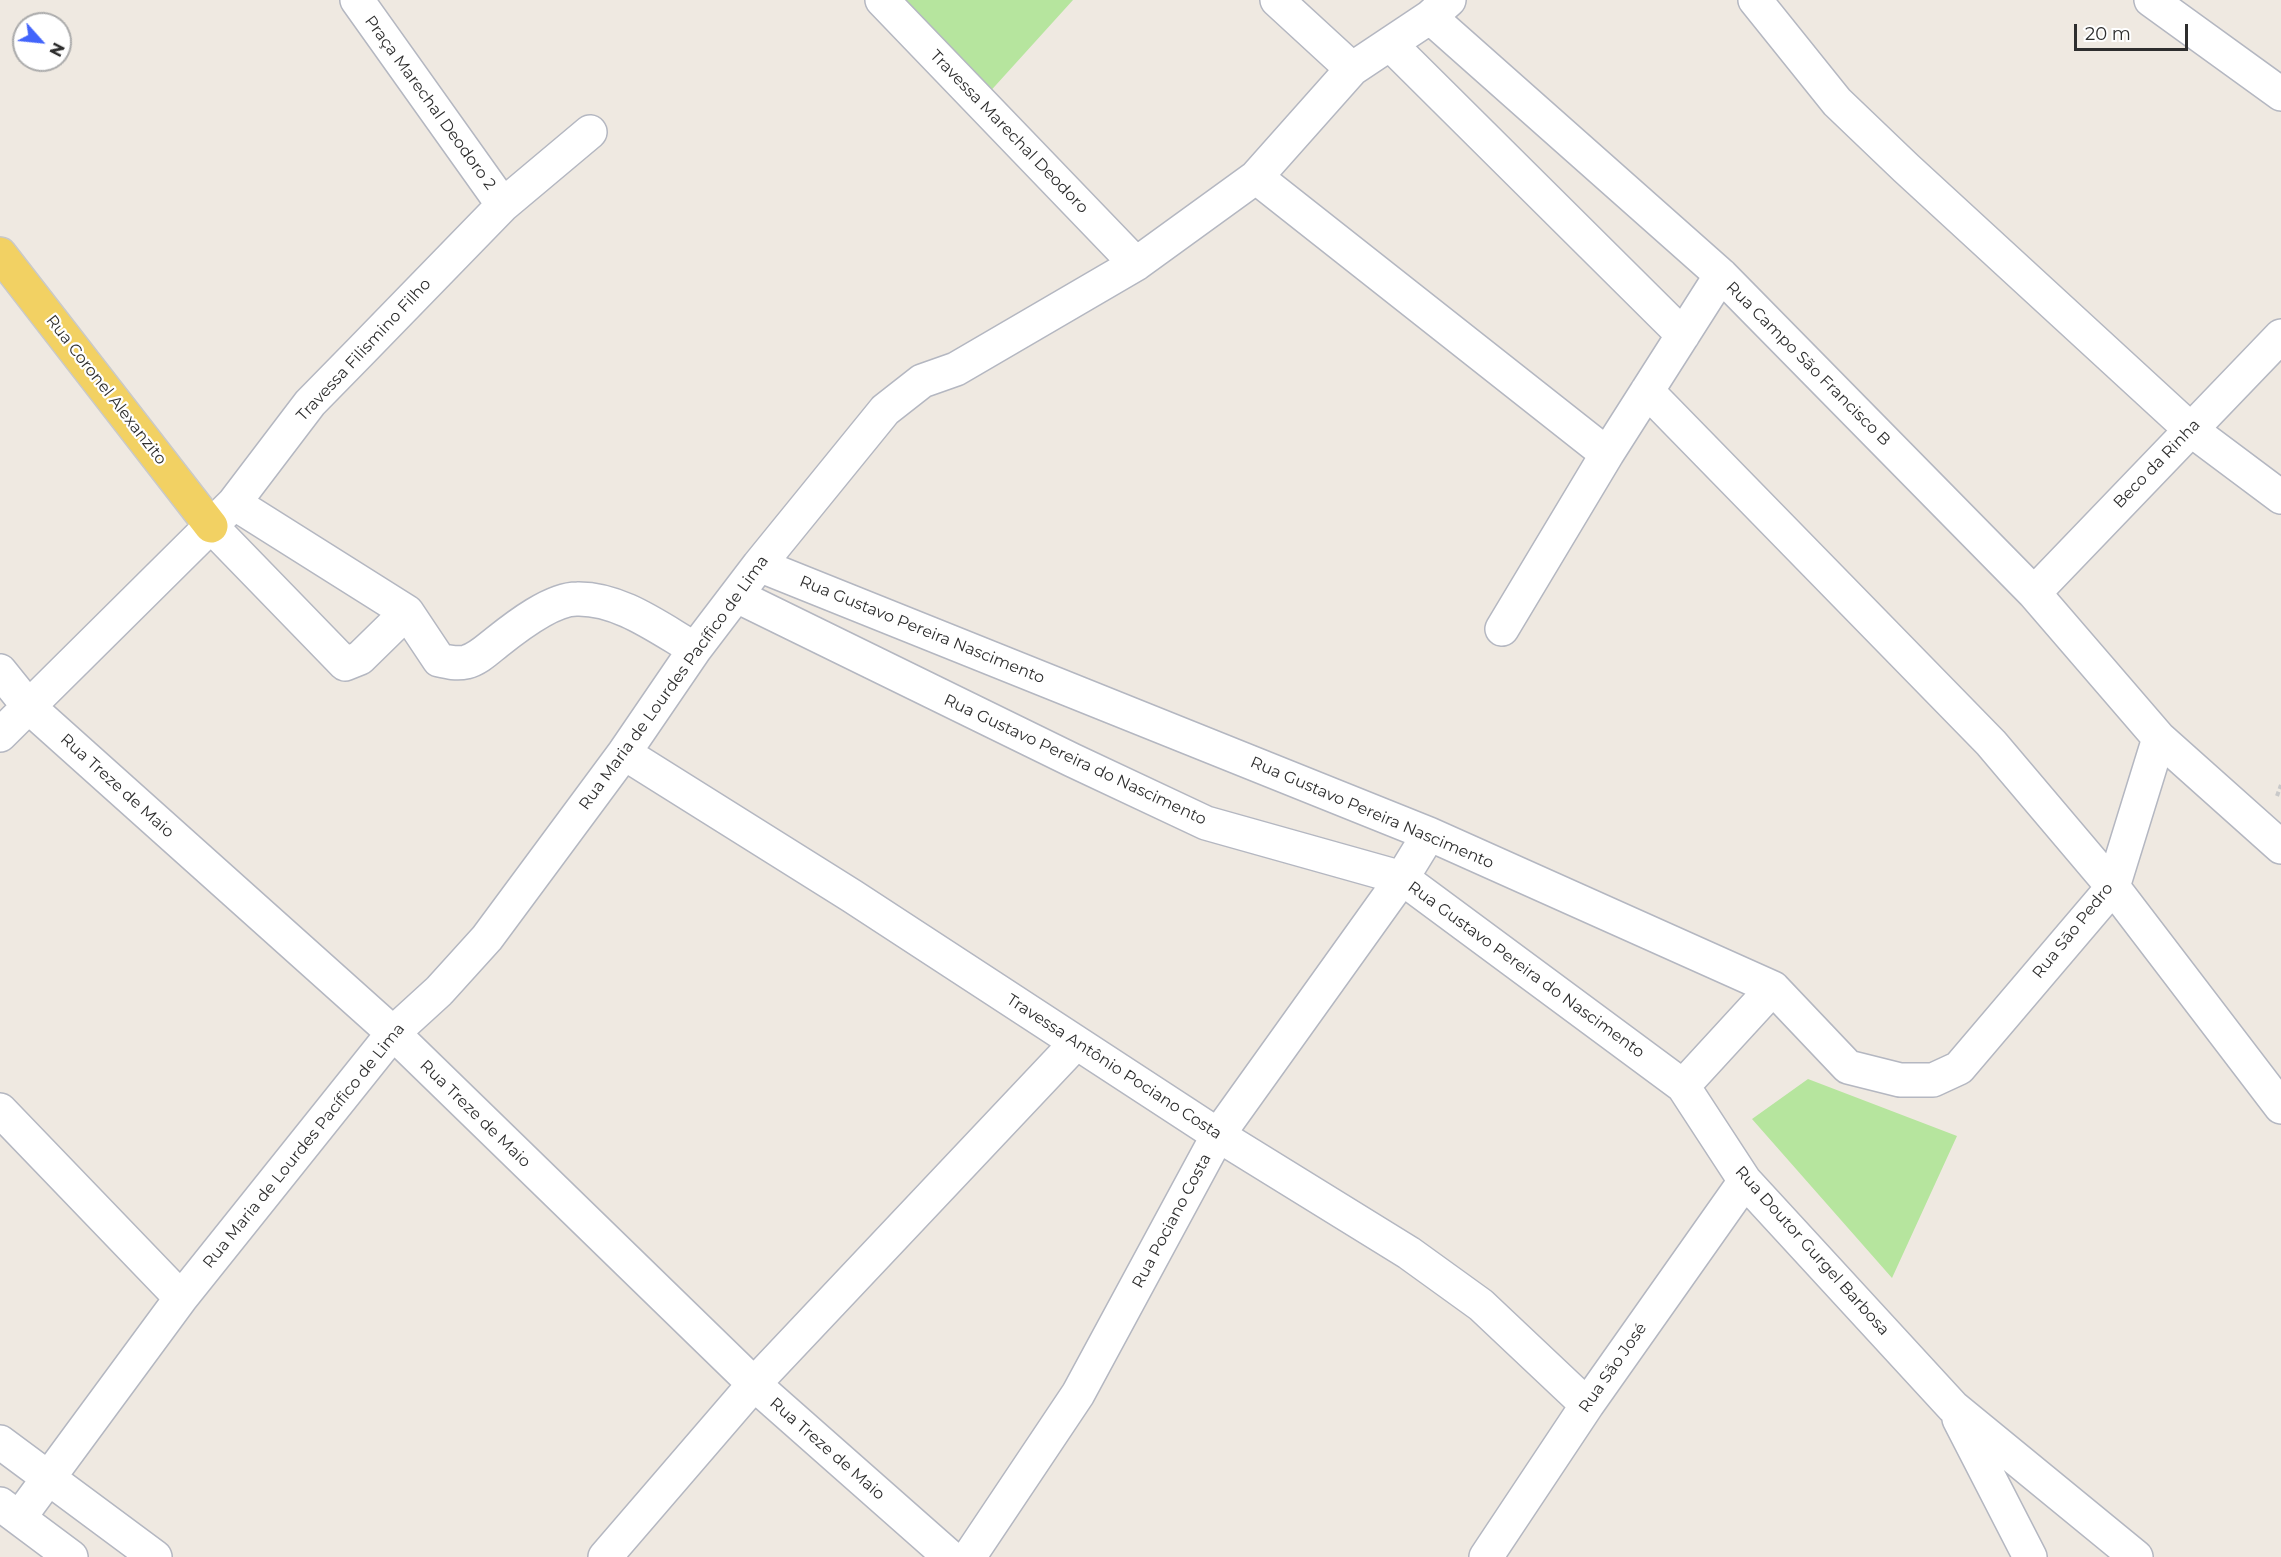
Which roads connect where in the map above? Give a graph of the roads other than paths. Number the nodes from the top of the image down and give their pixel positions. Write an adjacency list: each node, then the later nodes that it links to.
1 (357, 0): 12 (street, Praça Marechal Deodoro 2)
2 (882, 0): 14 (street, Travessa Marechal Deodoro)
3 (1277, 0): 8 (street)
4 (1755, 0): 19 (street)
5 (2151, 0): 9 (street)
6 (1439, 8): 7 (street, Rua Maria de Lourdes Pacífico de Lima); 15 (street, Rua Campo São Francisco B)
7 (1390, 44): 8 (street, Rua Maria de Lourdes Pacífico de Lima); 16 (street)
8 (1352, 69): 11 (street, Rua Maria de Lourdes Pacífico de Lima)
9 (2281, 94)
10 (590, 132): 12 (street, Travessa Filismino Filho)
11 (1256, 177): 14 (street, Rua Maria de Lourdes Pacífico de Lima); 20 (street)
12 (503, 205): 22 (street, Travessa Filismino Filho)
13 (0, 254): 22 (main road, Rua Coronel Alexanzito)
14 (1136, 264): 23 (street, Rua Maria de Lourdes Pacífico de Lima)
15 (1721, 275): 16 (street); 24 (street, Rua Campo São Francisco B)
16 (1683, 335): 18 (street)
17 (2281, 336): 19 (street, Beco da Rinha)
18 (1647, 391): 20 (street); 37 (street)
19 (2190, 429): 21 (street); 24 (street, Beco da Rinha)
20 (1607, 454): 27 (street)
21 (2281, 497)
22 (223, 515): 26 (street); 26 (street); 30 (street, Travessa Filismino Filho)
23 (759, 565): 25 (street, Rua Maria de Lourdes Pacífico de Lima); 34 (street, Rua Gustavo Pereira Nascimento)
24 (2034, 593): 32 (street, Rua Campo São Francisco B)
25 (736, 596): 28 (street, Rua Maria de Lourdes Pacífico de Lima); 36 (street, Rua Gustavo Pereira do Nascimento)
26 (407, 612): 28 (street)
27 (1502, 629)
28 (695, 649): 33 (street, Rua Maria de Lourdes Pacífico de Lima)
29 (0, 671): 30 (street, Rua Treze de Maio)
30 (29, 707): 31 (street, Travessa Filismino Filho); 39 (street, Rua Treze de Maio)
31 (0, 735)
32 (2159, 738): 35 (street, Rua Campo São Francisco B); 37 (street, Rua Sāo Pedro)
33 (624, 753): 39 (street, Rua Maria de Lourdes Pacífico de Lima); 40 (street, Travessa Antônio Pociano Costa)
34 (1429, 834): 36 (street, Rua Pociano Costa); 38 (street, Rua Gustavo Pereira Nascimento)
35 (2272, 838)
36 (1402, 879): 42 (street, Rua Gustavo Pereira do Nascimento); 45 (street, Rua Pociano Costa)
37 (2113, 887): 41 (street, Rua Sāo Pedro); 43 (street)
38 (1773, 988): 41 (street, Rua Gustavo Pereira Nascimento); 42 (street)
39 (393, 1033): 47 (street, Rua Maria de Lourdes Pacífico de Lima); 48 (street, Rua Treze de Maio)
40 (1076, 1042): 45 (street, Travessa Antônio Pociano Costa); 48 (street)
41 (1959, 1068)
42 (1683, 1086): 46 (street, Rua Doutor Gurgel Barbosa)
43 (2281, 1107)
44 (0, 1110): 47 (street)
45 (1218, 1135): 49 (street, Travessa Antônio Pociano Costa); 58 (street, Rua Pociano Costa)
46 (1744, 1181): 49 (street, Rua São José); 50 (street, Rua Doutor Gurgel Barbosa)
47 (181, 1298): 52 (street, Rua Maria de Lourdes Pacífico de Lima)
48 (754, 1384): 56 (street); 57 (street, Rua Treze de Maio)
49 (1587, 1405): 59 (street, Rua São José)
50 (1953, 1407): 60 (street, Rua Doutor Gurgel Barbosa); 61 (street, Rua Doutor Gurgel Barbosa)
51 (0, 1442): 52 (street)
52 (48, 1477): 53 (street, Rua Maria de Lourdes Pacífico de Lima); 55 (street)
53 (9, 1511): 54 (street)
54 (71, 1557)
55 (155, 1557)
56 (605, 1557)
57 (950, 1557)
58 (969, 1557)
59 (1486, 1557)
60 (2030, 1557)
61 (2136, 1557)

